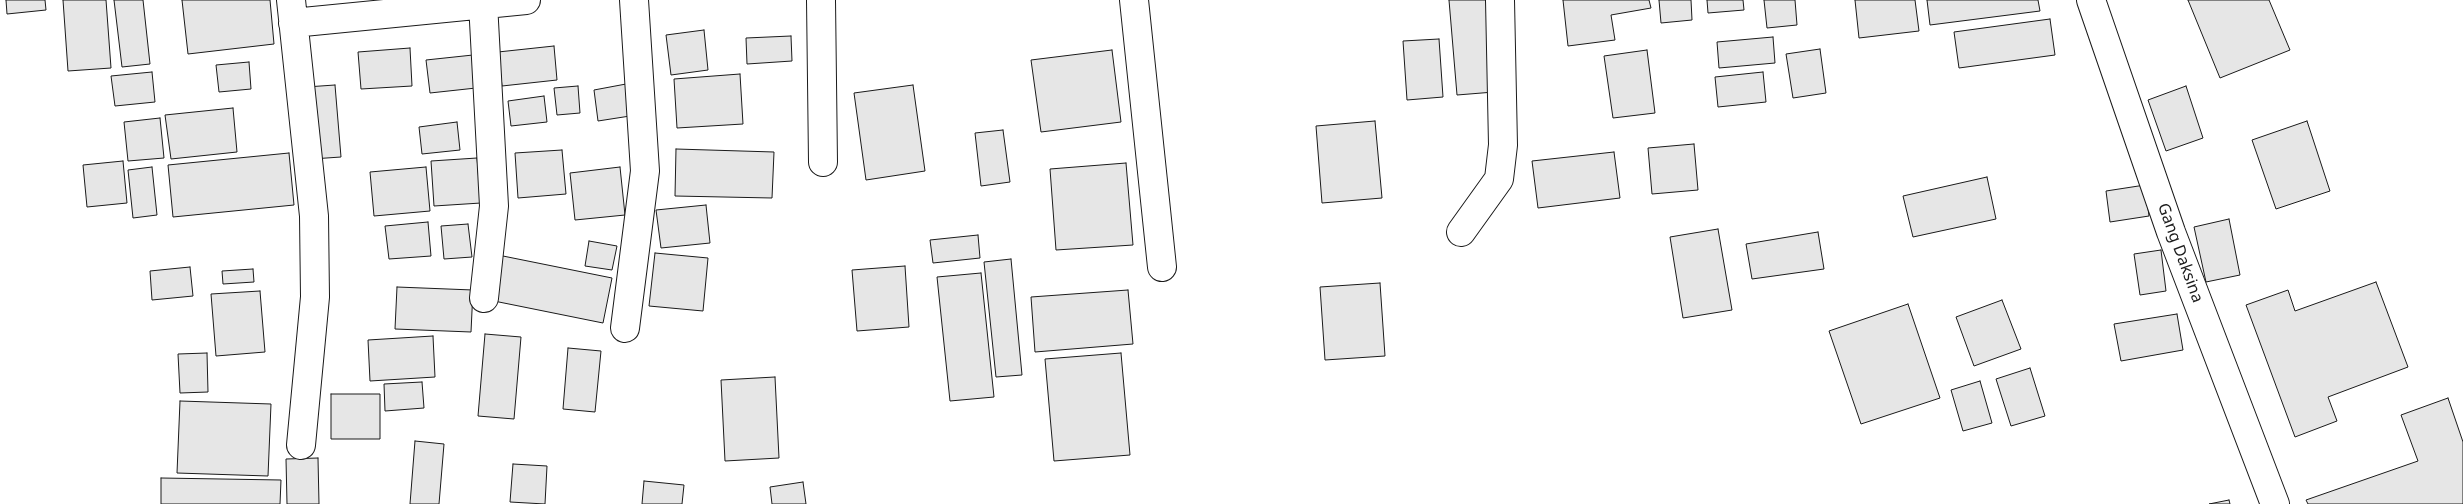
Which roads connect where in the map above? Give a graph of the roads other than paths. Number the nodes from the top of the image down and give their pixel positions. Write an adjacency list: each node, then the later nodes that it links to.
1 (526, 0): 7 (street)
2 (634, 0): 13 (street)
3 (821, 0): 9 (street)
4 (1134, 0): 11 (street)
5 (1500, 0): 10 (street)
6 (2090, 0): 15 (street, Gang Daksina)
7 (483, 3): 8 (street); 12 (street)
8 (292, 12): 14 (street)
9 (823, 162)
10 (1461, 232)
11 (1162, 267)
12 (484, 298)
13 (625, 328)
14 (301, 445)
15 (2275, 504)

